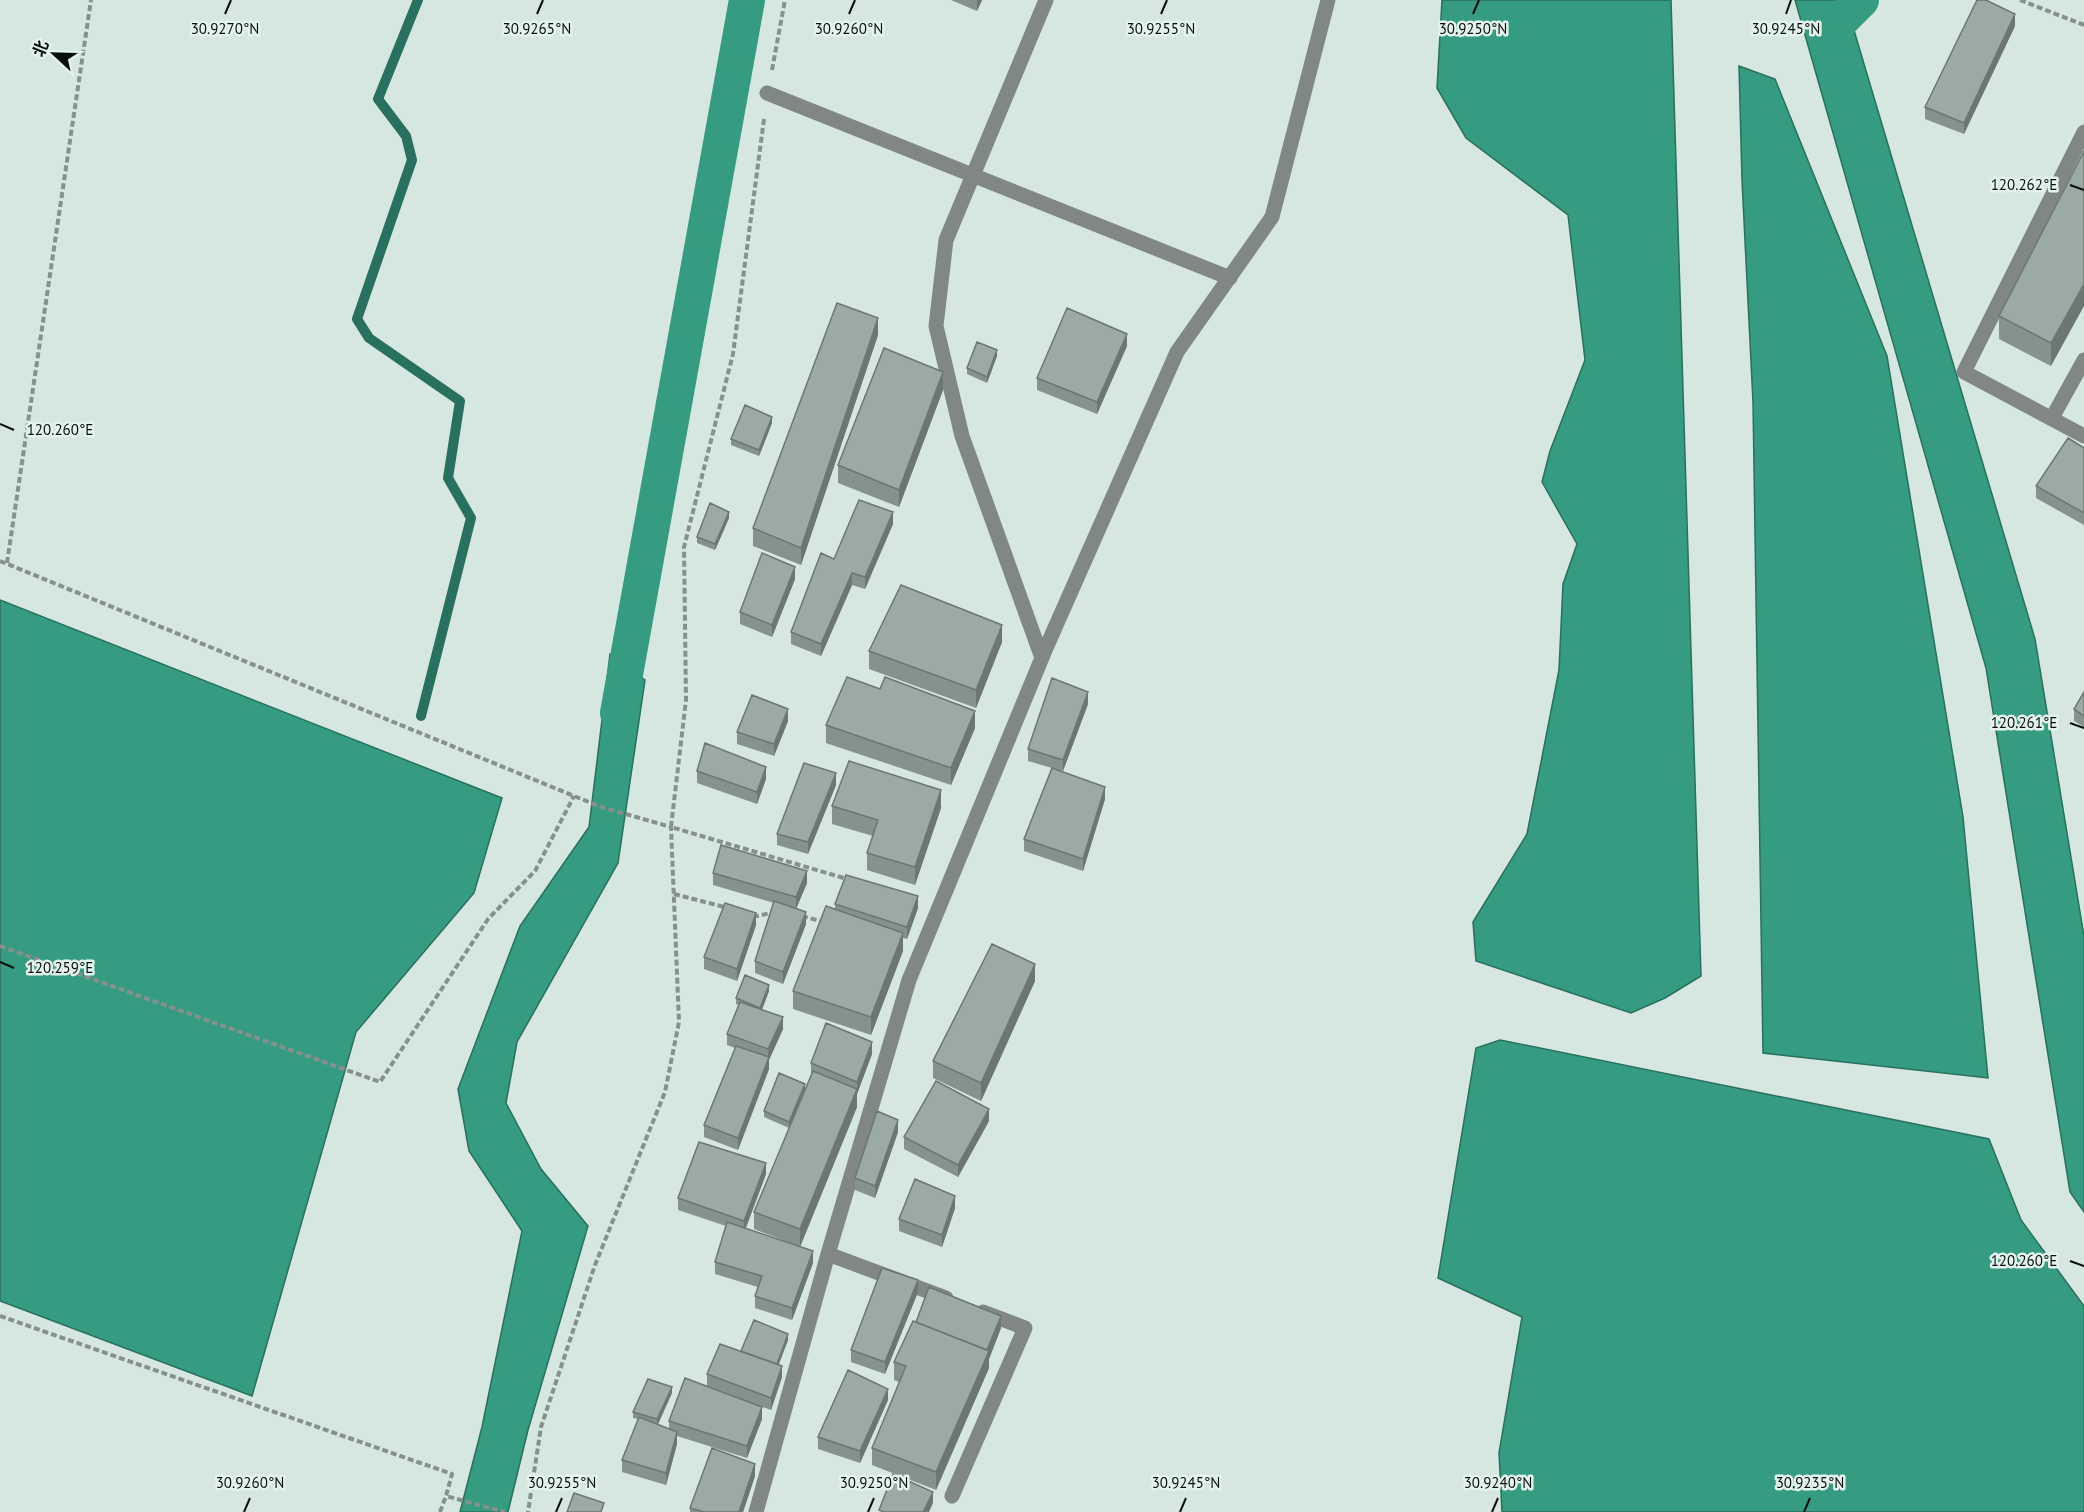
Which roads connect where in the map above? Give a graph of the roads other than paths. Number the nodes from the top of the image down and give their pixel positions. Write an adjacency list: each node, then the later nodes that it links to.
1 (1046, 0): 5 (street)
2 (1328, 0): 6 (street)
3 (767, 93): 5 (street)
4 (2084, 132): 8 (street)
5 (973, 175): 6 (street); 10 (street)
6 (1230, 278): 10 (street)
7 (2084, 360): 8 (street)
8 (2052, 418): 9 (street)
9 (2084, 436)
10 (1042, 658): 11 (street)
11 (828, 1254): 12 (street); 13 (street)
12 (952, 1496)
13 (756, 1512)

